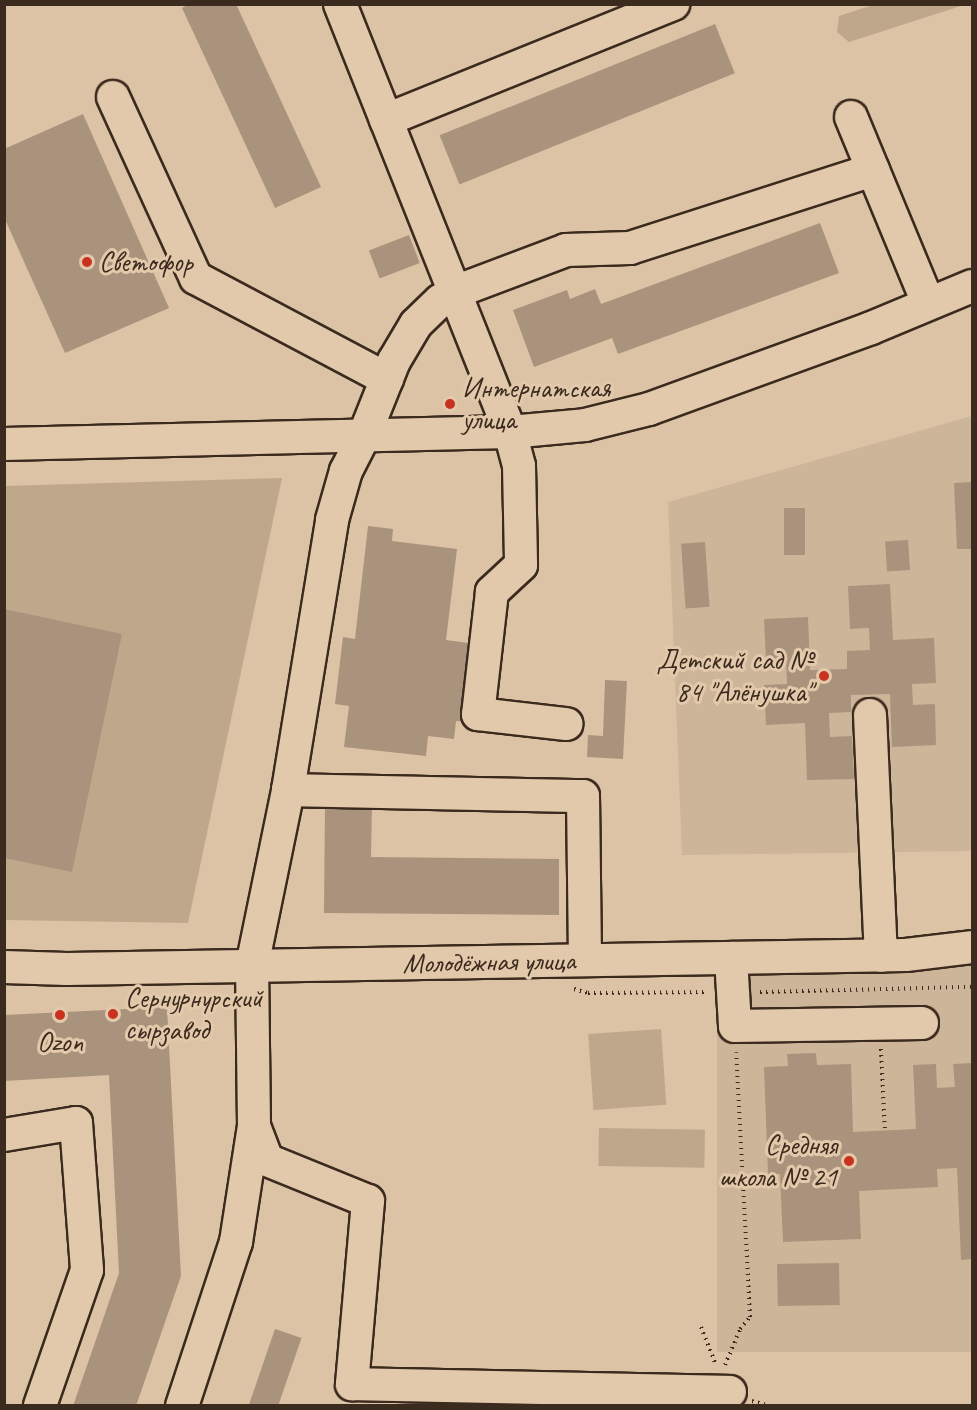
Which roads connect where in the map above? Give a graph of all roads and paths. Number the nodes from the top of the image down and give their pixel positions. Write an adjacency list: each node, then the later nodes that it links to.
1 (340, 4): 5 (street)
2 (673, 4): 5 (street)
3 (113, 97): 10 (street)
4 (851, 117): 6 (street)
5 (386, 120): 8 (street)
6 (873, 170): 8 (street); 9 (street)
7 (972, 286): 9 (street)
8 (455, 292): 10 (street); 11 (street)
9 (928, 303): 11 (street)
10 (387, 379): 12 (street)
11 (510, 432): 12 (street); 15 (street)
12 (364, 436): 13 (street); 16 (street)
13 (4, 444)
14 (870, 715): 18 (street)
15 (566, 724)
16 (288, 790): 20 (street); 21 (street)
17 (972, 947): 18 (street, Молодёжная улица)
18 (881, 956): 19 (street, Молодёжная улица)
19 (731, 958): 20 (street, Молодёжная улица); 24 (street)
20 (585, 960): 21 (street, Молодёжная улица)
21 (252, 966): 22 (street, Молодёжная улица); 26 (street)
22 (4, 967)
23 (922, 1023): 24 (street)
24 (735, 1026): 29 (path)
25 (881, 1037): 27 (path)
26 (254, 1126): 29 (street); 31 (street)
27 (885, 1131)
28 (4, 1135): 30 (street)
29 (727, 1381)
30 (40, 1406)
31 (183, 1406)

